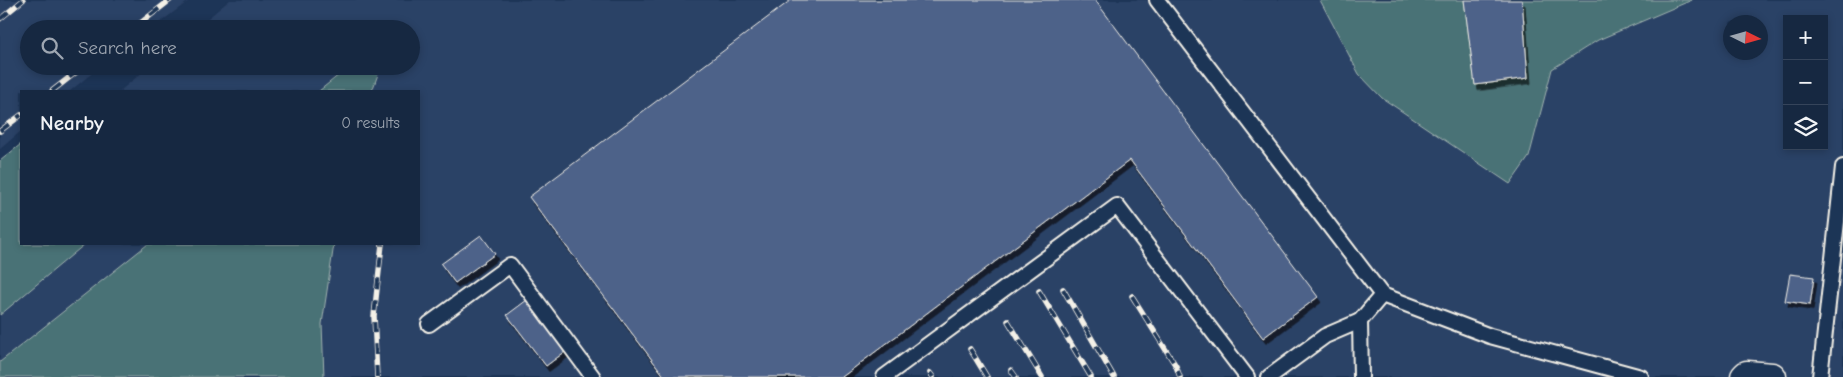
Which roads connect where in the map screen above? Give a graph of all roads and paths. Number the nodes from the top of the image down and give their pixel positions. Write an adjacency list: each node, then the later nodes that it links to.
1 (1157, 0): 3 (lane)
2 (1843, 167): 14 (lane)
3 (1382, 295): 4 (lane); 11 (lane)
4 (1360, 321): 9 (lane); 10 (lane)
5 (429, 324): 6 (lane)
6 (592, 377)
7 (884, 377): 8 (lane)
8 (1247, 377)
9 (1269, 377)
10 (1361, 377)
11 (1641, 377)
12 (1745, 377): 13 (street)
13 (1772, 377)
14 (1820, 377)

